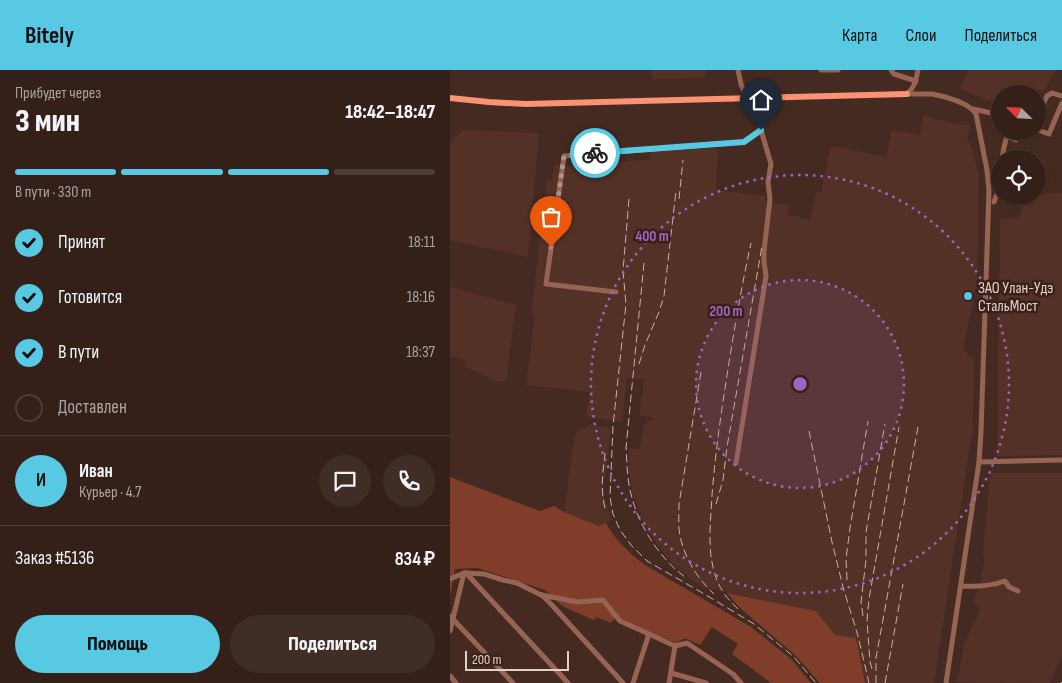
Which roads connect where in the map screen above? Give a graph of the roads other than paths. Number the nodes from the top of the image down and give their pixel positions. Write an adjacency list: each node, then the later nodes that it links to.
1 (740, 70): 11 (street)
2 (821, 70): 3 (street)
3 (838, 70)
4 (892, 70): 6 (street)
5 (918, 70): 6 (street)
6 (915, 83): 7 (street); 8 (street)
7 (907, 94): 8 (street); 12 (main road)
8 (926, 94): 15 (street)
9 (1062, 96): 13 (street)
10 (450, 98): 11 (main road)
11 (747, 98): 12 (main road)
12 (757, 98): 17 (street)
13 (1046, 98)
14 (1062, 103): 18 (street)
15 (973, 109): 16 (street); 21 (street)
16 (991, 114)
17 (761, 130): 19 (street); 22 (street)
18 (1046, 133)
19 (616, 292)
20 (1062, 460): 21 (street)
21 (979, 462): 25 (street)
22 (736, 463)
23 (465, 573): 24 (street); 27 (street); 28 (street); 36 (street)
24 (450, 579)
25 (961, 586): 26 (street); 42 (street)
26 (1018, 591)
27 (541, 595): 30 (street); 37 (street)
28 (451, 618): 29 (street); 35 (street)
29 (450, 631)
30 (649, 634): 31 (street); 38 (street)
31 (675, 646): 32 (street); 41 (street)
32 (671, 673): 39 (street); 40 (street)
33 (450, 676): 34 (street)
34 (456, 683)
35 (513, 683)
36 (568, 683)
37 (623, 683)
38 (633, 683)
39 (669, 683)
40 (706, 683)
41 (741, 683)
42 (946, 683)

